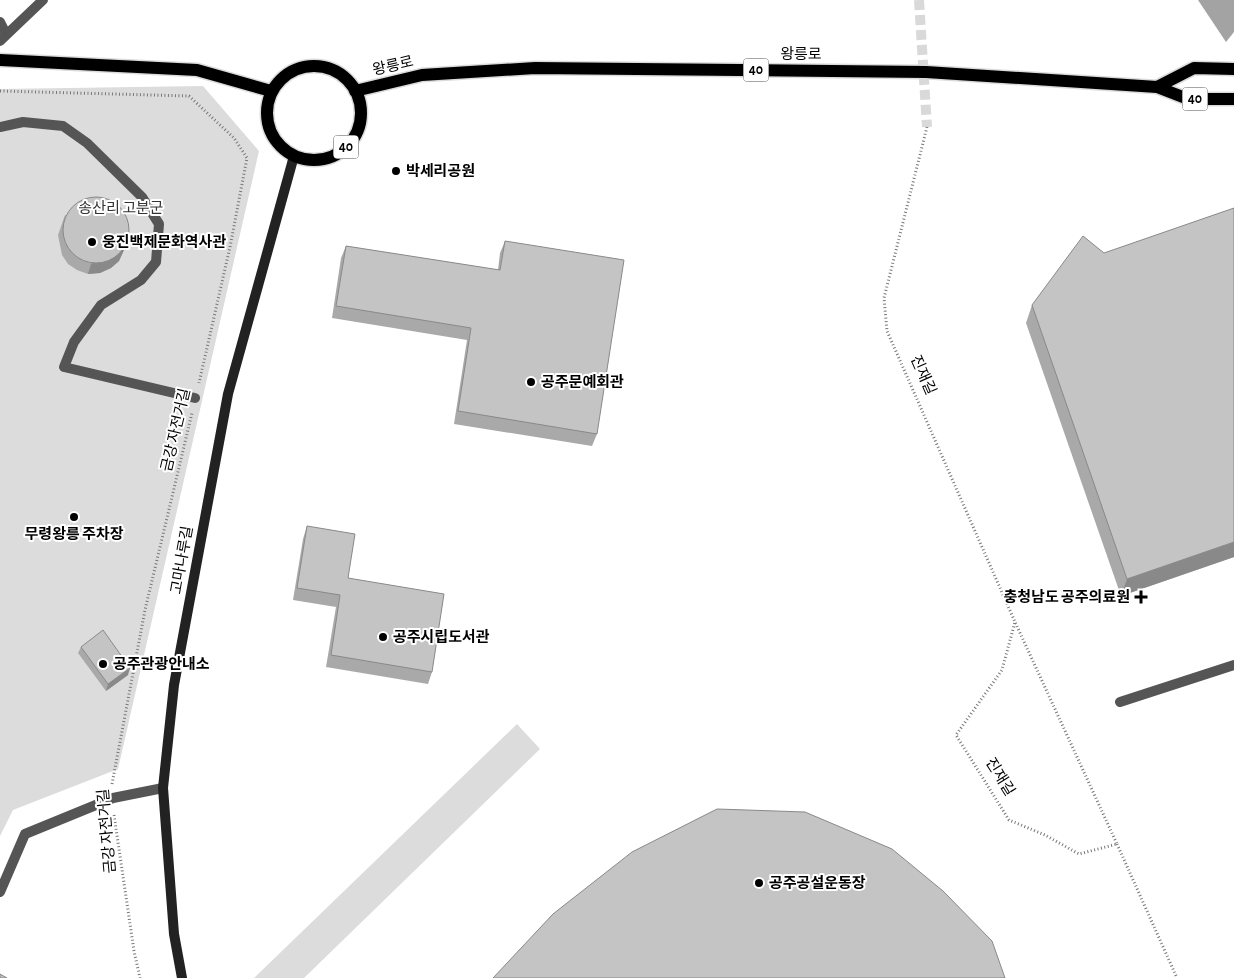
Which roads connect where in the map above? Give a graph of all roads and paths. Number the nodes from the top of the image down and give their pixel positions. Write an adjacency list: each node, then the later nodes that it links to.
1 (42, 0): 3 (street)
2 (0, 22): 3 (street)
3 (3, 38)
4 (0, 60): 8 (main road)
5 (1234, 69): 6 (main road, 40)
6 (1157, 87): 9 (main road, 왕릉로 / 40); 10 (main road, 왕릉로 / 40)
7 (0, 91): 14 (path, 금강 자전거길)
8 (271, 91): 9 (main road, 40); 13 (main road)
9 (356, 92): 13 (main road, 40)
10 (1234, 99)
11 (0, 127): 14 (street)
12 (927, 127): 15 (path, 진재길)
13 (294, 156): 18 (main road, 고마나루길)
14 (195, 398): 19 (path, 금강 자전거길)
15 (1015, 622): 20 (path, 진재길); 20 (path, 진재길)
16 (1234, 665): 17 (street)
17 (1120, 702)
18 (163, 788): 19 (street); 23 (main road, 고마나루길)
19 (113, 798): 21 (street); 22 (path, 금강 자전거길)
20 (1117, 844): 24 (path, 진재길)
21 (0, 892)
22 (140, 978)
23 (182, 978)
24 (1177, 978)

